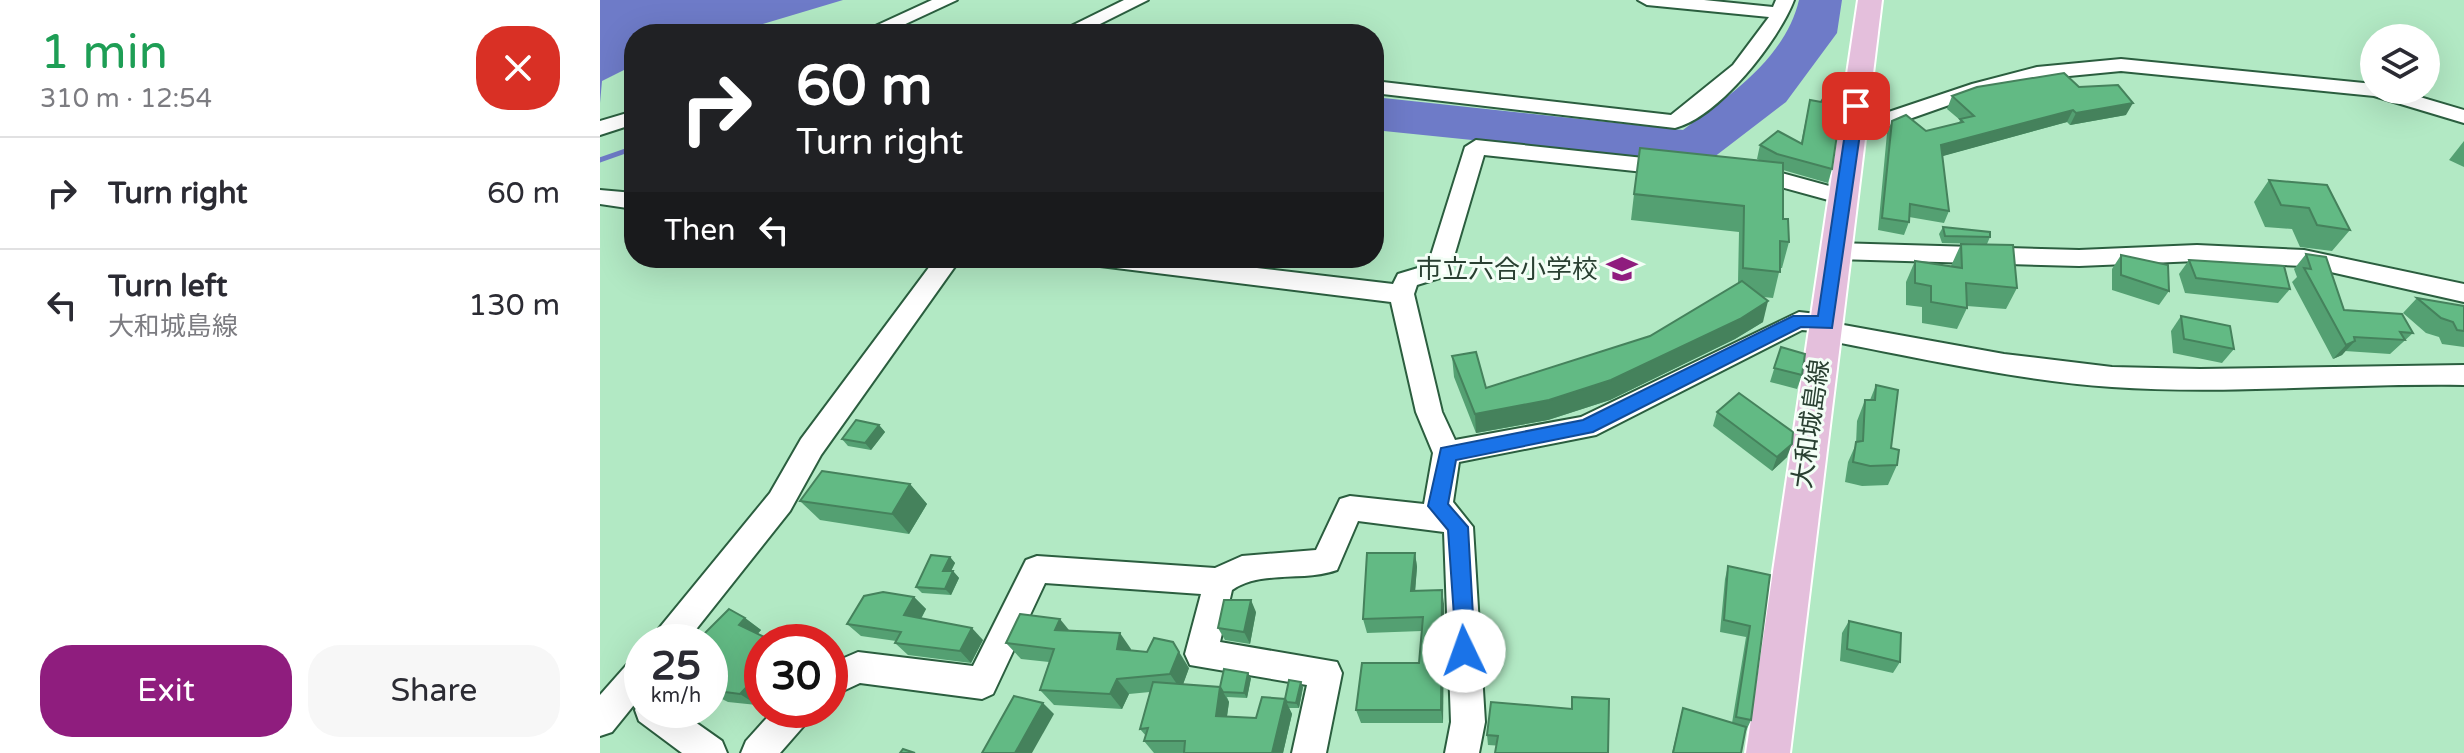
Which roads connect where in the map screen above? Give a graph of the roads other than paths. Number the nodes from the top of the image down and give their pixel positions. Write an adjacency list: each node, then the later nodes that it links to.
1 (948, 0): 6 (street)
2 (1139, 0): 7 (street)
3 (1647, 0): 5 (street)
4 (1870, 0): 15 (main road, 大和城島線)
5 (1783, 6): 11 (street)
6 (892, 24)
7 (1087, 24)
8 (1384, 88): 11 (street)
9 (2360, 89): 15 (street)
10 (2421, 104): 12 (street)
11 (1576, 117): 16 (street)
12 (2464, 117)
13 (624, 120): 14 (street)
14 (600, 128)
15 (1854, 131): 20 (main road, 大和城島線)
16 (1566, 156): 17 (street); 26 (street)
17 (1690, 170)
18 (1729, 171): 20 (street)
19 (600, 197): 21 (street)
20 (1843, 197): 22 (main road, 大和城島線)
21 (624, 200)
22 (1836, 251): 25 (street); 27 (main road, 大和城島線)
23 (942, 268): 32 (street)
24 (1184, 268): 26 (street)
25 (2464, 293)
26 (1402, 294): 29 (street)
27 (1826, 327): 28 (street); 29 (street); 40 (main road, 大和城島線)
28 (2464, 375)
29 (1447, 453): 30 (street)
30 (1451, 520): 31 (street); 39 (street)
31 (1219, 582): 33 (street); 38 (street)
32 (682, 624)
33 (848, 672)
34 (676, 728): 36 (street)
35 (780, 728): 37 (street)
36 (710, 753)
37 (758, 753)
38 (1309, 753)
39 (1462, 753)
40 (1768, 753)

